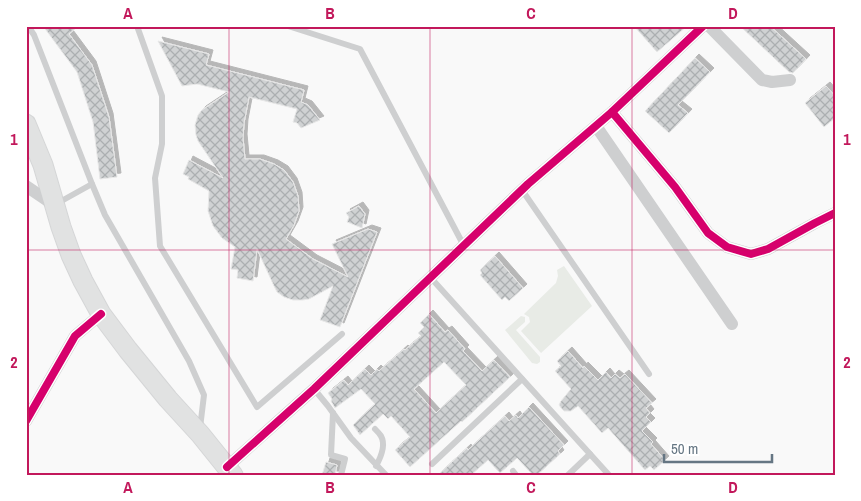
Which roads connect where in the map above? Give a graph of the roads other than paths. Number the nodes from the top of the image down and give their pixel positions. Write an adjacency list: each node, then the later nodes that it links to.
1 (28, 26): 10 (lane)
2 (136, 26): 19 (lane)
3 (288, 26): 15 (lane)
4 (703, 26): 7 (street)
5 (710, 26): 6 (street)
6 (790, 80)
7 (612, 112): 9 (street); 14 (street)
8 (26, 124): 13 (main road)
9 (596, 126): 12 (street); 18 (street)
10 (92, 184): 13 (lane); 26 (lane)
11 (26, 186): 13 (street)
12 (522, 190): 15 (street); 20 (lane)
13 (54, 205): 17 (main road)
14 (835, 213)
15 (464, 246): 16 (street)
16 (431, 278): 21 (lane); 22 (street)
17 (101, 314): 24 (street); 26 (main road)
18 (732, 324)
19 (342, 334)
20 (649, 374)
21 (522, 379): 27 (lane); 28 (lane)
22 (314, 389): 23 (lane); 30 (street)
23 (333, 414): 29 (lane); 31 (lane)
24 (26, 422)
25 (375, 429): 29 (lane)
26 (200, 434): 30 (main road)
27 (590, 454): 33 (lane); 34 (lane)
28 (432, 464)
29 (376, 466): 32 (lane)
30 (230, 471)
31 (341, 475)
32 (386, 475)
33 (568, 475)
34 (609, 475)

